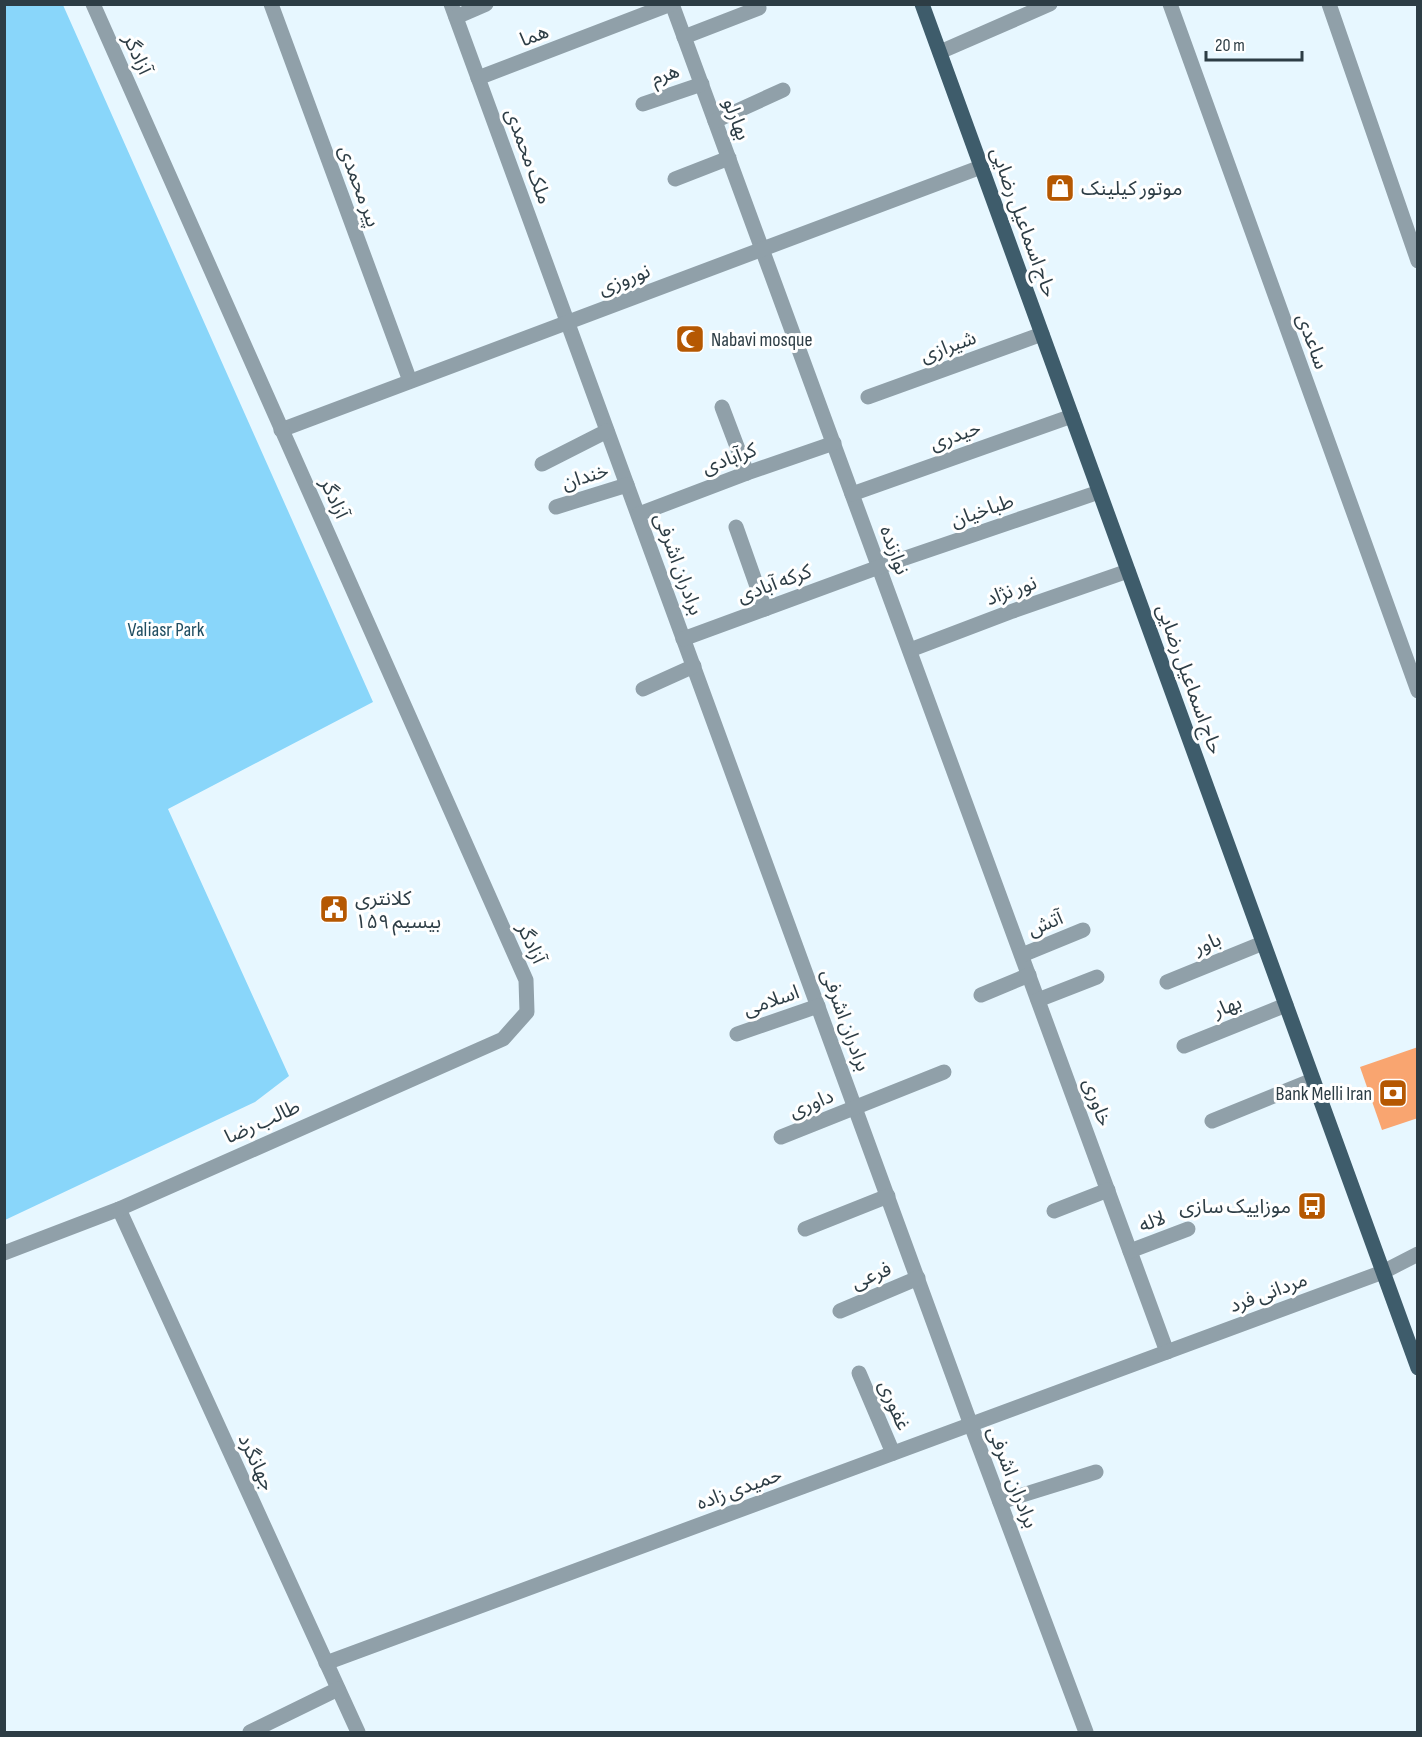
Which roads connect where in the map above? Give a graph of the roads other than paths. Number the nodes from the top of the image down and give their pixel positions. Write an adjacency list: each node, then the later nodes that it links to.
1 (93, 4): 29 (street, آزادگر)
2 (271, 4): 25 (street, پیر محمدی)
3 (486, 4): 10 (street)
4 (672, 4): 11 (street, بهارلو); 13 (street, هما)
5 (922, 4): 12 (main road, حاج اسماعیل رضایی)
6 (1050, 4): 12 (street)
7 (1170, 4): 47 (street, ساعدی)
8 (1329, 4): 22 (street)
9 (759, 8): 11 (street)
10 (454, 11): 13 (street, ملک محمدی)
11 (684, 36): 14 (street, بهارلو)
12 (940, 52): 19 (main road, حاج اسماعیل رضایی)
13 (478, 78): 23 (street, ملک محمدی)
14 (702, 84): 16 (street, هرم); 17 (street, بهارلو)
15 (783, 90): 17 (street)
16 (643, 104)
17 (715, 121): 18 (street, بهارلو)
18 (729, 158): 20 (street); 21 (street, بهارلو)
19 (981, 167): 21 (street, نوروزی); 24 (main road, حاج اسماعیل رضایی)
20 (675, 179)
21 (762, 249): 23 (street, نوروزی); 31 (street, نوازنده)
22 (1418, 261)
23 (568, 322): 25 (street, نوروزی); 30 (street, برادران اشرفی)
24 (1042, 334): 26 (street, شیرازی); 28 (main road, حاج اسماعیل رضایی)
25 (410, 381): 29 (street, نوروزی)
26 (868, 397)
27 (722, 407): 33 (street)
28 (1072, 416): 35 (main road, حاج اسماعیل رضایی); 36 (street, حیدری)
29 (281, 430): 59 (street, آزادگر)
30 (607, 431): 32 (street); 34 (street, برادران اشرفی)
31 (834, 443): 33 (street, کرآبادی); 36 (street, نوازنده)
32 (542, 464)
33 (747, 473): 38 (street, کرآبادی)
34 (627, 485): 37 (street, خندان); 38 (street, برادران اشرفی)
35 (1099, 492): 40 (street, طباخیان); 41 (main road, حاج اسماعیل رضایی)
36 (852, 494): 40 (street, نوازنده)
37 (556, 507)
38 (639, 514): 43 (street, برادران اشرفی)
39 (735, 527): 42 (street)
40 (879, 567): 42 (street, کرکه آبادی); 44 (street, نوازنده)
41 (1128, 571): 44 (street, نور نژاد); 50 (main road, حاج اسماعیل رضایی)
42 (765, 609): 43 (street, کرکه آبادی)
43 (683, 639): 45 (street, برادران اشرفی)
44 (910, 650): 48 (street, نوازنده)
45 (694, 666): 46 (street); 58 (street, برادران اشرفی)
46 (643, 689)
47 (1418, 691)
48 (989, 866): 51 (street, خاوری)
49 (1083, 930): 51 (street, آتش)
50 (1263, 944): 54 (street, باور); 57 (main road, حاج اسماعیل رضایی)
51 (1022, 955): 52 (street, خاوری)
52 (1029, 975): 55 (street); 56 (street, خاوری)
53 (1097, 977): 56 (street)
54 (1167, 982)
55 (981, 995)
56 (1038, 1000): 67 (street, خاوری)
57 (1286, 1005): 61 (street, بهار); 63 (main road, حاج اسماعیل رضایی)
58 (818, 1006): 60 (street, اسلامی); 64 (street, برادران اشرفی)
59 (527, 1012): 69 (street, طالب رضا)
60 (737, 1034)
61 (1184, 1046)
62 (944, 1072): 64 (street, داوری)
63 (1313, 1080): 65 (street); 76 (main road, حاج اسماعیل رضایی)
64 (855, 1108): 66 (street, داوری); 68 (street, برادران اشرفی)
65 (1212, 1120)
66 (781, 1137)
67 (1108, 1190): 70 (street); 73 (street, خاوری)
68 (888, 1196): 72 (street); 77 (street, برادران اشرفی)
69 (119, 1209): 74 (street, طالب رضا); 86 (street, جهانگرد)
70 (1054, 1211)
71 (1188, 1229): 73 (street, لاله)
72 (806, 1230)
73 (1130, 1251): 79 (street, خاوری)
74 (4, 1253)
75 (1418, 1254): 76 (street, مردانی فرد)
76 (1383, 1272): 79 (street, مردانی فرد); 80 (main road, حاج اسماعیل رضایی)
77 (918, 1278): 78 (street, فرعی); 82 (street, برادران اشرفی)
78 (840, 1311)
79 (1167, 1352): 82 (street, حمیدی زاده)
80 (1418, 1368)
81 (859, 1373): 83 (street, غفوری)
82 (971, 1425): 83 (street, حمیدی زاده); 85 (street, برادران اشرفی)
83 (893, 1453): 86 (street, حمیدی زاده)
84 (1096, 1472): 85 (street)
85 (1000, 1502): 90 (street, برادران اشرفی)
86 (326, 1663): 87 (street, جهانگرد)
87 (338, 1689): 88 (street); 89 (street, جهانگرد)
88 (250, 1732)
89 (358, 1732)
90 (1086, 1732)

